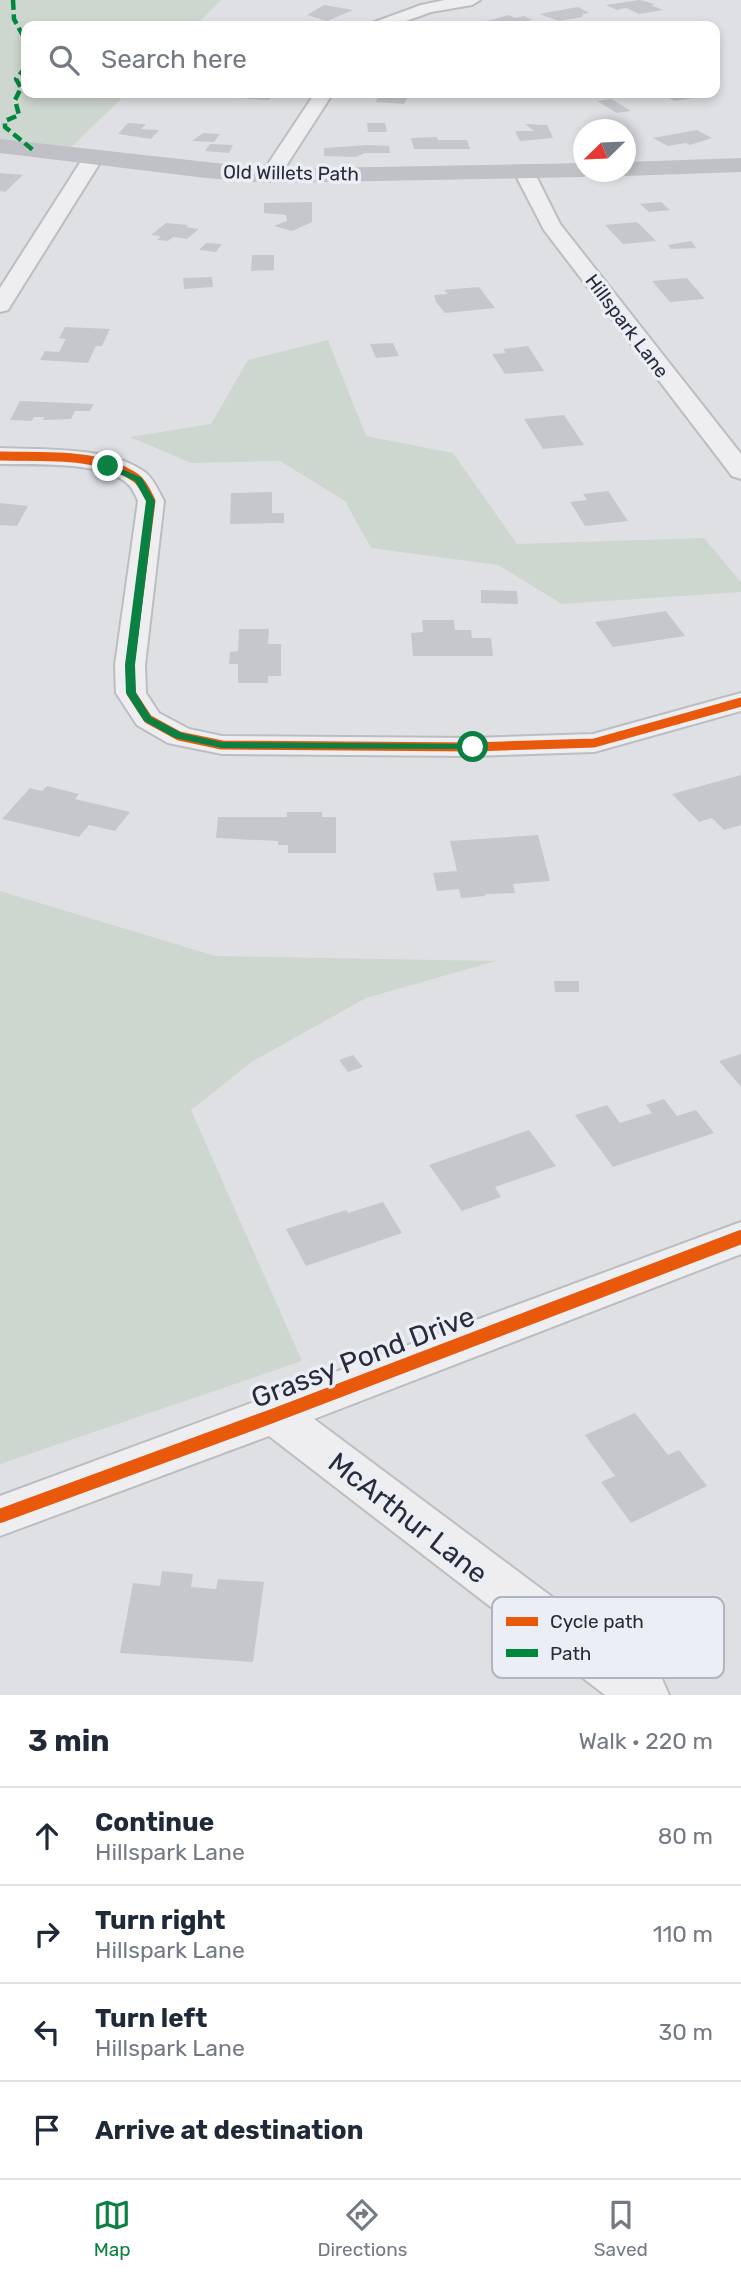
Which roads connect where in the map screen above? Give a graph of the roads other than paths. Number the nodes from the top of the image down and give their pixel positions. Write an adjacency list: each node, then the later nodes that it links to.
1 (472, 0): 2 (street)
2 (392, 21)
3 (321, 98): 10 (street)
4 (0, 146): 5 (main road, Old Willets Path)
5 (93, 158): 10 (main road, Old Willets Path); 11 (street)
6 (741, 165): 7 (main road)
7 (636, 169)
8 (573, 170): 9 (main road, Old Willets Path)
9 (524, 172): 10 (main road, Old Willets Path); 13 (street, Hillspark Lane)
10 (270, 176)
11 (0, 305)
12 (0, 456): 14 (street)
13 (741, 471)
14 (741, 702)
15 (741, 1237): 16 (street, Grassy Pond Drive)
16 (275, 1415): 17 (street, Grassy Pond Drive); 18 (street, McArthur Lane)
17 (0, 1516)
18 (515, 1597)
19 (622, 1678): 20 (street, McArthur Lane)
20 (644, 1695)

